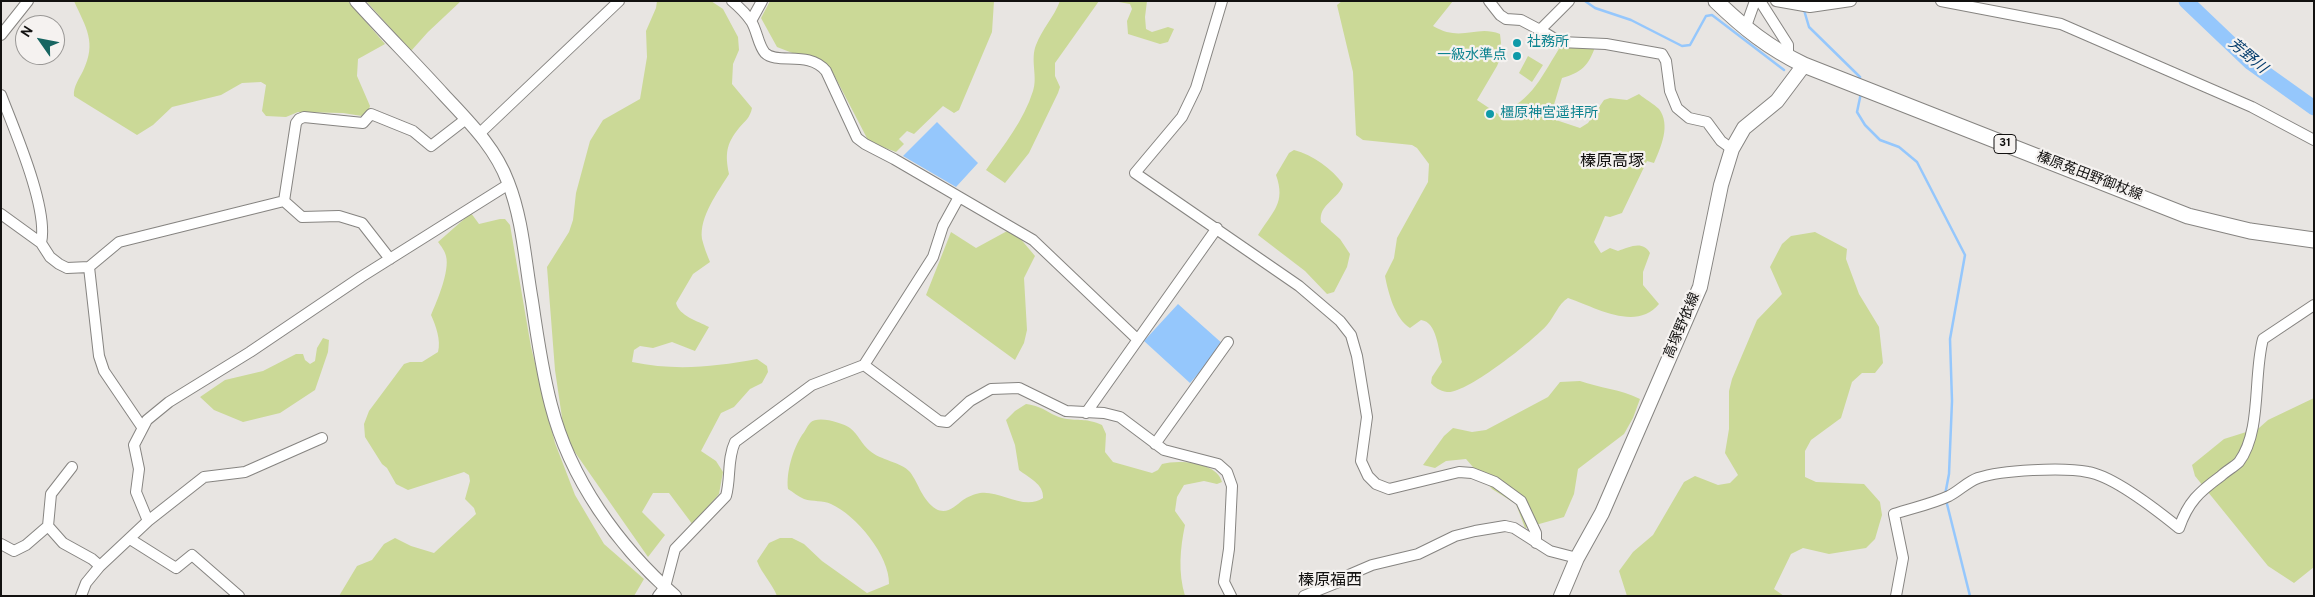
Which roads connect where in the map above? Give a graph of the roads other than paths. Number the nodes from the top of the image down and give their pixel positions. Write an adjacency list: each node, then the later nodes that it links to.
1 (28, 1): 18 (street)
2 (356, 1): 22 (street)
3 (619, 1): 23 (street)
4 (732, 1): 15 (street)
5 (762, 1): 15 (street)
6 (1222, 1): 30 (street)
7 (1489, 1): 17 (street)
8 (1569, 1): 17 (street)
9 (1716, 1): 16 (main road, 榛原菟田野御杖線 / 31)
10 (1755, 1): 16 (street)
11 (1760, 1): 19 (street)
12 (1776, 1): 13 (street)
13 (1851, 1)
14 (1942, 1): 24 (street)
15 (751, 21): 27 (street)
16 (1745, 29): 19 (main road, 榛原菟田野御杖線 / 31)
17 (1540, 30): 25 (street)
18 (1, 35)
19 (1788, 58): 20 (main road, 榛原菟田野御杖線 / 31)
20 (1804, 65): 25 (main road, 高塚野依線); 31 (main road, 榛原菟田野御杖線 / 31)
21 (1, 95): 32 (street)
22 (466, 119): 23 (street); 28 (street)
23 (480, 133): 26 (street)
24 (2314, 140)
25 (1732, 149): 49 (main road, 高塚野依線)
26 (509, 184): 33 (street); 51 (street)
27 (959, 197): 36 (street); 38 (street)
28 (284, 201): 33 (street); 34 (street)
29 (1, 214): 32 (street)
30 (1217, 228): 36 (street); 47 (street)
31 (2314, 240)
32 (41, 242): 34 (street)
33 (390, 259): 40 (street)
34 (89, 267): 40 (street)
35 (2314, 305): 57 (street)
36 (1137, 340): 39 (street)
37 (1228, 342): 42 (street)
38 (864, 365): 39 (street); 51 (street)
39 (1086, 413): 42 (street)
40 (142, 427): 44 (street)
41 (322, 438): 44 (street)
42 (1155, 444): 54 (street)
43 (72, 467): 45 (street)
44 (148, 521): 46 (street)
45 (48, 526): 48 (street); 50 (street)
46 (130, 539): 50 (street); 53 (street)
47 (1536, 543): 49 (street); 55 (street)
48 (1, 544)
49 (1577, 558): 56 (main road, 高塚野依線)
50 (100, 566): 52 (street)
51 (666, 593)
52 (81, 596)
53 (239, 596)
54 (1231, 596)
55 (1304, 596)
56 (1561, 596)
57 (1896, 596)

